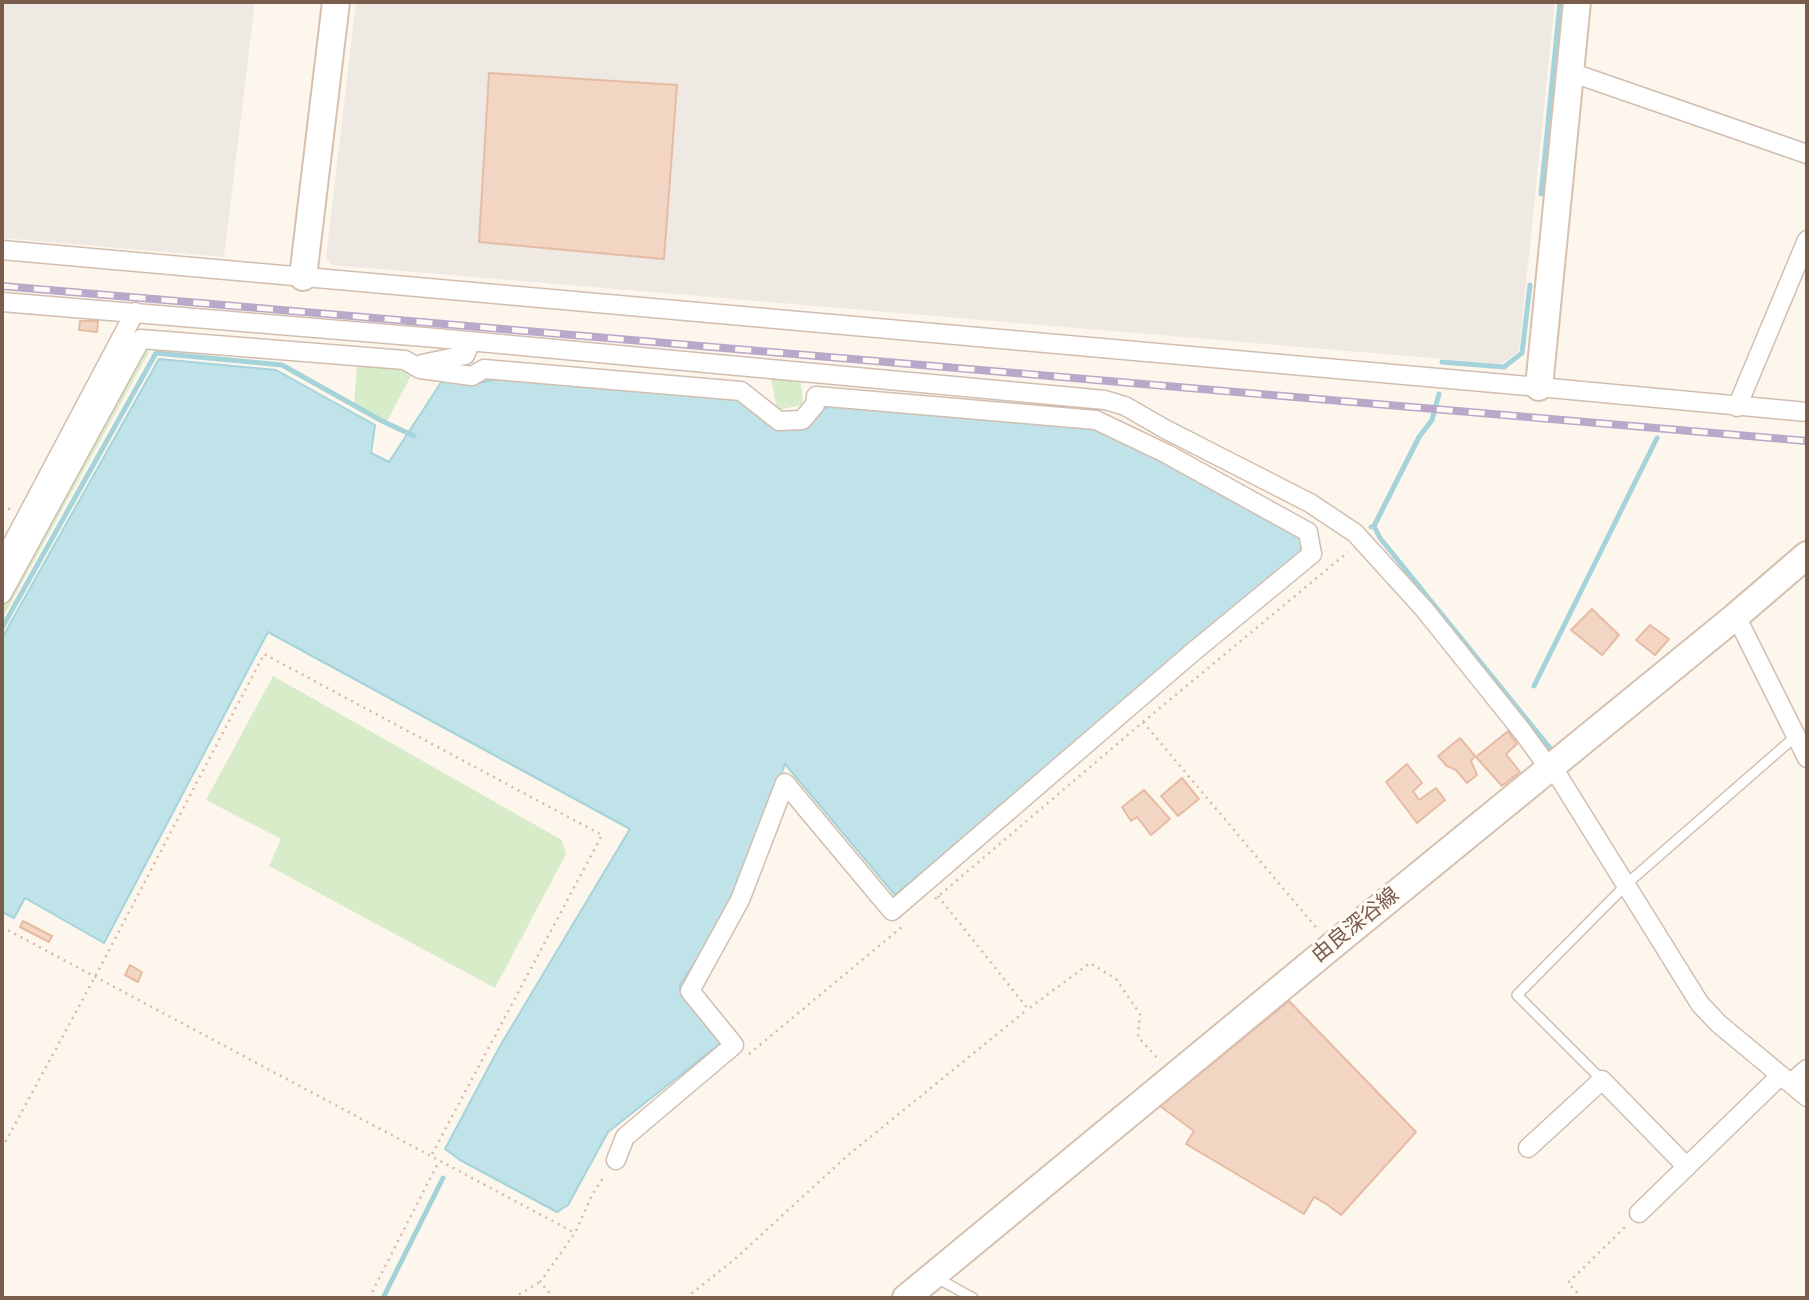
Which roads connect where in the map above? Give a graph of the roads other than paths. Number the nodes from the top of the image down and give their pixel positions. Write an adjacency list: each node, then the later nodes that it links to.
1 (336, 2): 7 (main road)
2 (1577, 2): 3 (main road)
3 (1570, 72): 4 (street); 12 (main road)
4 (1807, 154)
5 (1807, 240): 13 (street)
6 (2, 250): 7 (street)
7 (303, 277): 12 (street)
8 (2, 302): 9 (street)
9 (135, 312): 10 (street); 16 (street)
10 (471, 342): 11 (street); 21 (street)
11 (415, 366): 17 (street); 28 (street)
12 (1539, 387): 13 (street)
13 (1737, 407): 14 (street)
14 (1807, 412)
15 (1807, 555): 18 (main road, 由良深谷線)
16 (2, 563)
17 (2, 594)
18 (1736, 615): 19 (street); 21 (main road, 由良深谷線)
19 (1796, 736): 20 (street); 22 (lane)
20 (1807, 758)
21 (1550, 767): 22 (street); 31 (main road, 由良深谷線)
22 (1626, 884): 24 (street); 25 (lane)
23 (1807, 1069): 24 (street)
24 (1786, 1079): 26 (street); 29 (street)
25 (1602, 1080): 27 (street); 29 (street)
26 (1807, 1097)
27 (1528, 1148)
28 (616, 1160)
29 (1687, 1167): 30 (street)
30 (1639, 1213)
31 (940, 1280): 32 (main road, 由良深谷線); 33 (lane)
32 (906, 1298)
33 (973, 1298)

